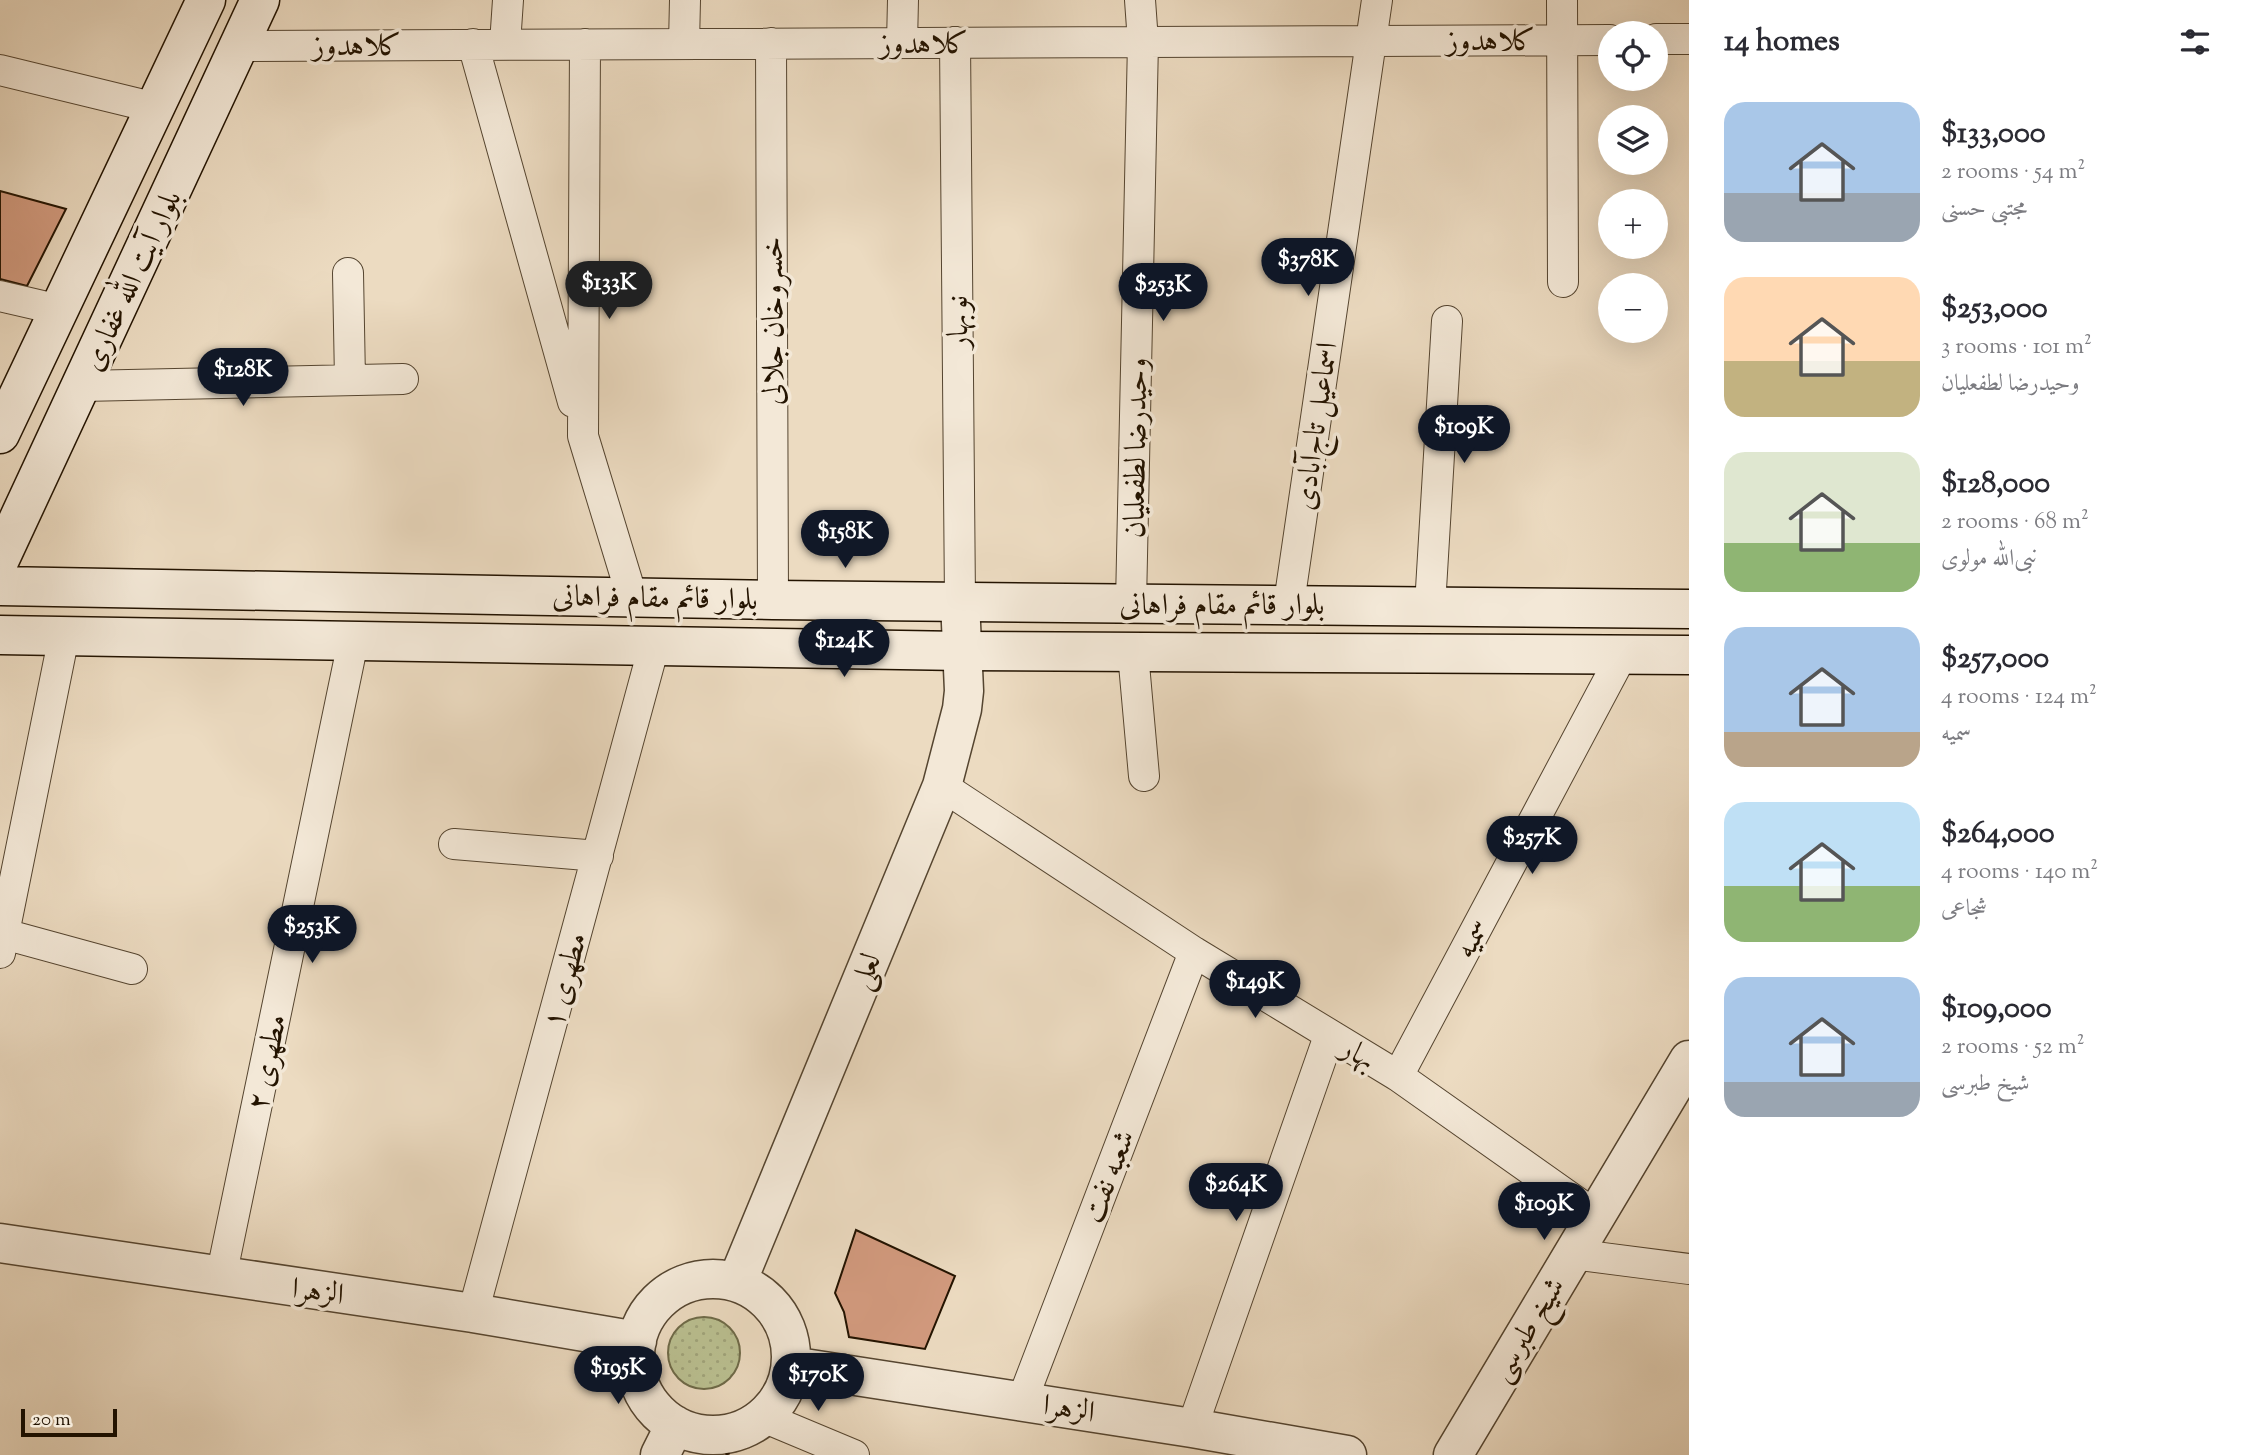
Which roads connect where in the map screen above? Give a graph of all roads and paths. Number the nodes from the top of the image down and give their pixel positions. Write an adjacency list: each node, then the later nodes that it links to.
1 (206, 0): 24 (main road, بلوار آیت الله غفاری)
2 (260, 0): 22 (main road, بلوار آیت الله غفاری)
3 (508, 0): 19 (street)
4 (685, 0): 21 (street)
5 (903, 0): 17 (street)
6 (1140, 0): 15 (street, وحیدرضا لطفعلیان)
7 (1377, 0): 11 (street, اسماعیل تاج‌آبادی)
8 (1562, 0): 12 (street)
9 (1668, 39): 10 (street)
10 (1689, 39)
11 (1371, 40): 12 (street, کلاهدوز); 15 (street, کلاهدوز); 41 (street, اسماعیل تاج‌آبادی)
12 (1563, 40): 13 (street, کلاهدوز); 26 (street)
13 (1598, 40)
14 (955, 42): 15 (street, کلاهدوز); 17 (street, کلاهدوز); 39 (street, نوبهار)
15 (1143, 42): 40 (street, وحیدرضا لطفعلیان)
16 (771, 43): 17 (street, کلاهدوز); 21 (street, کلاهدوز); 38 (street, خسروخان جلالی)
17 (902, 43)
18 (472, 44): 19 (street, کلاهدوز); 22 (street, کلاهدوز); 34 (street)
19 (505, 44): 20 (street, کلاهدوز)
20 (585, 44): 21 (street, کلاهدوز); 34 (street)
21 (684, 44)
22 (239, 46): 32 (main road, بلوار آیت الله غفاری)
23 (0, 70): 24 (street)
24 (156, 108): 28 (main road, بلوار آیت الله غفاری)
25 (348, 273): 31 (street)
26 (1563, 282)
27 (0, 296): 28 (street)
28 (61, 310): 33 (main road, بلوار آیت الله غفاری)
29 (1447, 321): 42 (street)
30 (403, 379): 31 (street)
31 (350, 380): 32 (street)
32 (82, 386): 35 (main road, بلوار آیت الله غفاری)
33 (0, 434)
34 (583, 436): 37 (street)
35 (0, 559)
36 (0, 586): 37 (main road, بلوار قائم مقام فراهانی)
37 (632, 597): 38 (main road, بلوار قائم مقام فراهانی)
38 (773, 600): 39 (main road, بلوار قائم مقام فراهانی)
39 (960, 601): 40 (main road, بلوار قائم مقام فراهانی); 48 (main road, لعلی)
40 (1131, 603): 41 (main road, بلوار قائم مقام فراهانی)
41 (1289, 603): 42 (main road, بلوار قائم مقام فراهانی)
42 (1430, 606): 43 (main road, بلوار قائم مقام فراهانی)
43 (1689, 609)
44 (0, 635): 45 (main road, بلوار قائم مقام فراهانی)
45 (64, 636): 46 (main road, بلوار قائم مقام فراهانی); 56 (street)
46 (354, 642): 47 (main road, بلوار قائم مقام فراهانی); 66 (street, مطهری ۲)
47 (654, 646): 48 (main road, بلوار قائم مقام فراهانی); 55 (street, مطهری ۱)
48 (962, 651): 49 (main road, بلوار قائم مقام فراهانی); 53 (main road, لعلی)
49 (1133, 653): 50 (main road, بلوار قائم مقام فراهانی); 52 (street)
50 (1623, 653): 51 (main road, بلوار قائم مقام فراهانی); 61 (street, سمیه)
51 (1689, 655)
52 (1144, 776)
53 (942, 786): 57 (street, بهار); 67 (main road, لعلی)
54 (454, 844): 55 (street)
55 (598, 856): 68 (street, مطهری ۱)
56 (2, 944): 58 (street)
57 (1194, 952): 59 (street, بهار); 71 (street, شعبه نفت)
58 (132, 969)
59 (1329, 1036): 61 (street, بهار); 73 (street)
60 (1689, 1060): 62 (main road, شیخ طبرسی)
61 (1398, 1076): 62 (street, بهار)
62 (1595, 1215): 64 (main road, شیخ طبرسی)
63 (0, 1243): 66 (main road, الزهرا)
64 (1572, 1254): 65 (street); 78 (main road, شیخ طبرسی)
65 (1689, 1269)
66 (221, 1277): 68 (main road, الزهرا)
67 (737, 1282): 69 (main road); 70 (main road)
68 (473, 1313): 69 (main road, الزهرا)
69 (637, 1341): 74 (main road)
70 (791, 1366): 71 (main road, الزهرا); 72 (main road)
71 (1022, 1401): 73 (main road, الزهرا)
72 (763, 1417): 75 (main road); 76 (street)
73 (1192, 1428): 77 (main road, الزهرا)
74 (667, 1440): 75 (main road)
75 (724, 1445)
76 (854, 1455)
77 (1346, 1455)
78 (1453, 1455)

